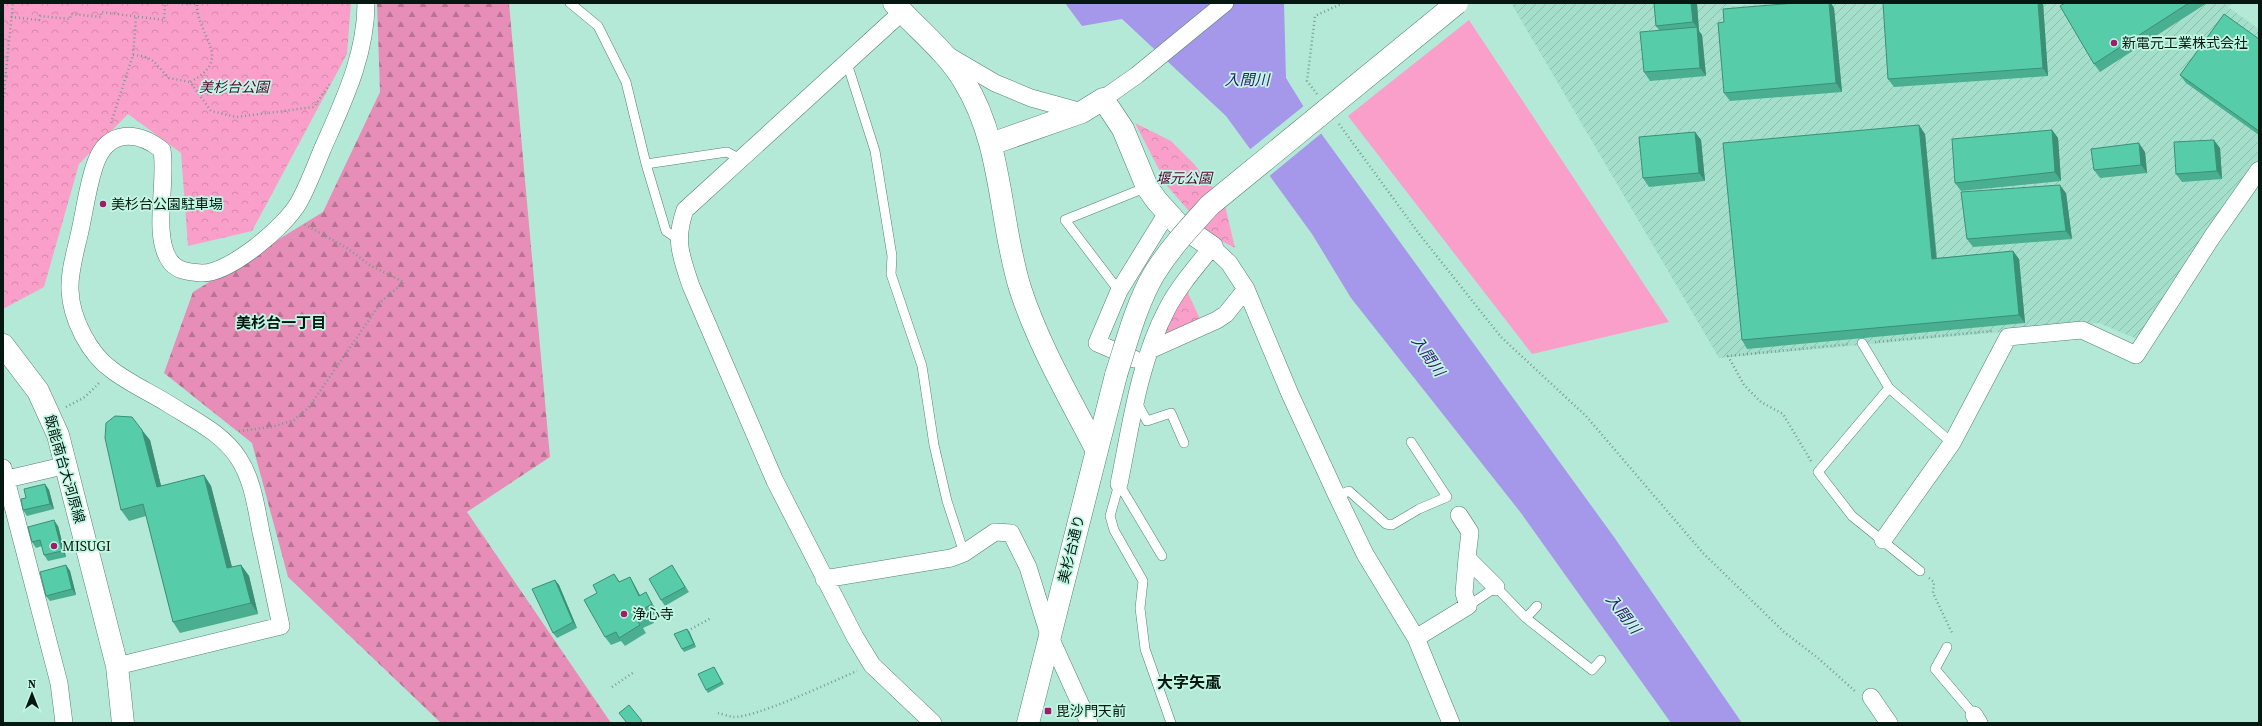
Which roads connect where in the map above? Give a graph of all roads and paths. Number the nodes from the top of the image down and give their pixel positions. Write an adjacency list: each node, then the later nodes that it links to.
1 (12, 3): 10 (path)
2 (165, 3): 11 (path)
3 (178, 3): 16 (path)
4 (366, 3): 23 (street)
5 (570, 3): 25 (lane)
6 (1225, 3): 17 (street)
7 (1343, 3): 18 (path)
8 (1457, 3): 46 (street, 美杉台通り, bridge)
9 (898, 8): 12 (street); 14 (street)
10 (11, 17): 11 (path); 19 (path)
11 (136, 17): 13 (path)
12 (943, 52): 20 (street); 22 (street)
13 (133, 55): 16 (path); 23 (path)
14 (848, 63): 24 (street); 54 (lane)
15 (335, 76): 16 (path)
16 (190, 82)
17 (1103, 99): 20 (street); 27 (street)
18 (1321, 100)
19 (3, 101)
20 (1082, 112): 22 (street)
21 (1335, 119): 73 (path)
22 (991, 144): 46 (street)
23 (103, 146): 38 (street)
24 (740, 159): 25 (lane); 30 (street)
25 (646, 164): 30 (lane)
26 (2259, 170): 34 (street)
27 (1147, 187): 28 (street); 33 (lane)
28 (1167, 213): 31 (street); 33 (street)
29 (309, 227): 42 (path)
30 (678, 239): 58 (street)
31 (1212, 247): 32 (street); 37 (street)
32 (1246, 289): 37 (street); 51 (street)
33 (1119, 291): 37 (street)
34 (2008, 337): 35 (path); 45 (street)
35 (1862, 343): 39 (lane); 48 (path)
36 (3, 345): 41 (street, 飯能南台大河原線)
37 (1148, 357): 40 (street)
38 (111, 370): 41 (path); 70 (street)
39 (1889, 388): 45 (lane); 48 (lane)
40 (1136, 400): 44 (lane); 50 (street)
41 (51, 415): 47 (street, 飯能南台大河原線)
42 (246, 431)
43 (1411, 442): 51 (lane)
44 (1184, 443)
45 (1952, 443): 53 (street)
46 (1096, 450): 65 (street, 美杉台通り)
47 (67, 465): 49 (street); 70 (street, 飯能南台大河原線)
48 (1818, 472): 53 (lane)
49 (4, 476): 76 (street)
50 (1119, 484): 55 (lane); 81 (lane)
51 (1337, 496): 66 (street)
52 (1459, 515): 56 (street)
53 (1883, 540): 57 (lane)
54 (964, 553): 58 (street); 65 (street)
55 (1162, 556)
56 (1467, 558): 59 (street); 60 (street)
57 (1920, 571): 67 (path)
58 (824, 580): 69 (street)
59 (1496, 587): 60 (lane); 63 (lane)
60 (1468, 606): 66 (street)
61 (1537, 606): 63 (lane)
62 (710, 618): 64 (path)
63 (1526, 618): 68 (lane)
64 (691, 629)
65 (1049, 635): 79 (street, 美杉台通り); 80 (street)
66 (1416, 638): 82 (street)
67 (1947, 647): 75 (lane)
68 (1601, 660)
69 (872, 665): 74 (path); 78 (street)
70 (117, 666): 77 (street, 飯能南台大河原線)
71 (634, 672): 72 (path)
72 (612, 687)
73 (1871, 697): 83 (street)
74 (718, 713)
75 (1976, 719)
76 (64, 723)
77 (123, 723)
78 (933, 723)
79 (1028, 723)
80 (1089, 723)
81 (1171, 723)
82 (1452, 723)
83 (1889, 723)

